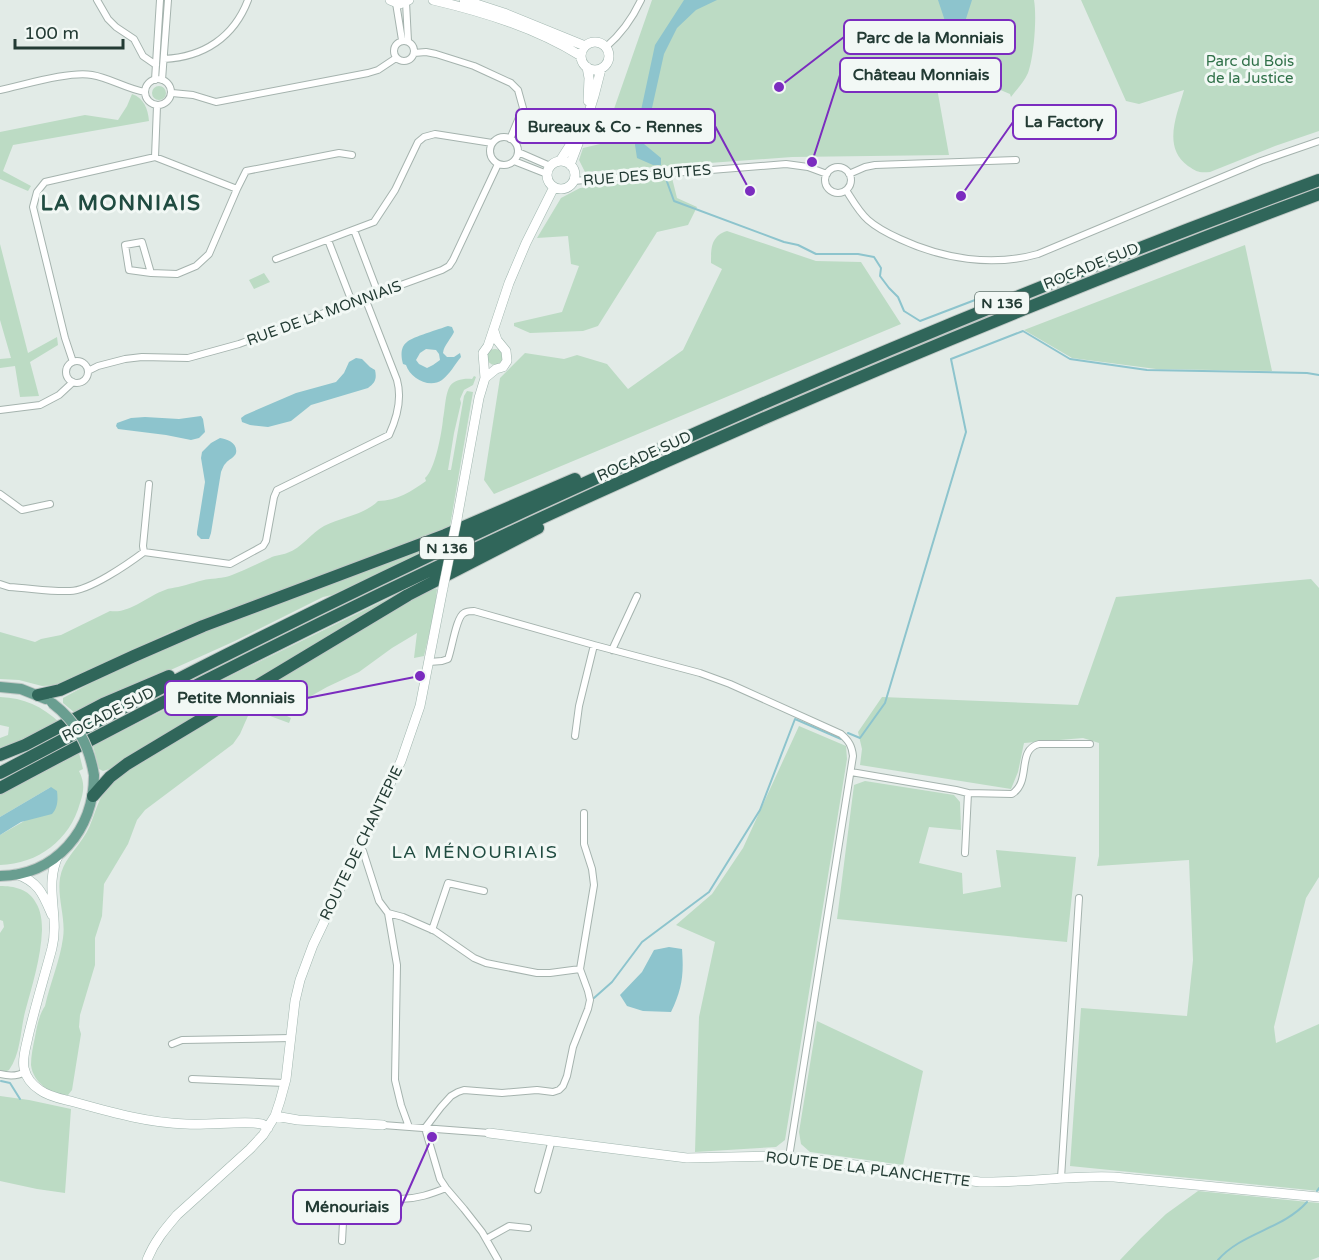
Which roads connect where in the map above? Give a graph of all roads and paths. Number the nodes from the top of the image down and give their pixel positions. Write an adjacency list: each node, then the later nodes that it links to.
1 (97, 0): 15 (street)
2 (160, 0): 15 (street)
3 (168, 0): 13 (street)
4 (248, 0): 13 (street)
5 (433, 0): 11 (street)
6 (464, 0): 11 (street)
7 (641, 0): 10 (street)
8 (400, 1): 9 (street)
9 (405, 40): 12 (street); 14 (street)
10 (606, 47): 11 (street); 17 (street)
11 (583, 51): 16 (street)
12 (414, 53): 14 (street); 23 (street)
13 (164, 58): 18 (street)
14 (396, 58): 21 (street)
15 (156, 65): 18 (street)
16 (587, 68): 17 (street); 31 (street)
17 (601, 69): 31 (street)
18 (158, 80): 20 (street); 21 (street)
19 (0, 90): 20 (street)
20 (145, 92): 22 (street)
21 (172, 93): 22 (street)
22 (157, 106): 28 (street)
23 (510, 139): 25 (street); 26 (street)
24 (1319, 141): 40 (street)
25 (492, 143): 32 (street); 42 (street)
26 (518, 152): 30 (street); 33 (street)
27 (352, 155): 39 (street)
28 (155, 157): 39 (street); 52 (street)
29 (1016, 160): 35 (street)
30 (514, 161): 32 (street); 33 (street)
31 (565, 163): 33 (street); 37 (street)
32 (498, 164): 46 (street, RUE DE LA MONNIAIS)
33 (548, 170): 38 (street)
34 (826, 174): 35 (street); 37 (street, RUE DES BUTTES); 40 (street)
35 (849, 174): 40 (street)
36 (1319, 180): 59 (highway, ROCADE SUD / N 136)
37 (573, 181): 38 (street)
38 (554, 188): 49 (street)
39 (237, 189): 45 (street)
40 (846, 190)
41 (1319, 194): 62 (highway, ROCADE SUD / N 136)
42 (354, 230): 43 (street); 46 (street)
43 (328, 240): 44 (street); 48 (street)
44 (276, 259)
45 (151, 273): 45 (street)
46 (378, 293): 47 (street, RUE DE LA MONNIAIS)
47 (365, 298): 48 (street, RUE DE LA MONNIAIS); 64 (street)
48 (352, 302): 55 (street, RUE DE LA MONNIAIS)
49 (494, 331): 50 (street); 51 (street)
50 (488, 346): 51 (street); 53 (street)
51 (501, 346): 54 (street)
52 (74, 362): 55 (street); 57 (street)
53 (485, 364): 54 (street); 56 (street, ROUTE DE CHANTEPIE)
54 (496, 369): 56 (street)
55 (88, 371): 57 (street)
56 (485, 378): 69 (street, ROUTE DE CHANTEPIE, bridge)
57 (72, 382): 58 (street)
58 (0, 410)
59 (622, 467): 70 (highway, ROCADE SUD / N 136); 72 (highway)
60 (149, 484): 64 (street)
61 (0, 494): 63 (street)
62 (593, 495): 78 (highway, ROCADE SUD / N 136); 80 (highway)
63 (50, 504)
64 (144, 552): 65 (street)
65 (0, 584)
66 (637, 596): 68 (street)
67 (594, 645): 68 (street); 69 (street); 73 (street)
68 (612, 650): 76 (street)
69 (429, 662): 82 (street, ROUTE DE CHANTEPIE)
70 (199, 669): 75 (highway); 77 (highway, ROCADE SUD / N 136)
71 (0, 687): 72 (main road)
72 (38, 695): 80 (main road, bridge)
73 (575, 736)
74 (1090, 744): 79 (street)
75 (0, 755)
76 (851, 772): 79 (street); 106 (street)
77 (0, 773)
78 (0, 788)
79 (968, 793): 83 (street)
80 (93, 796): 84 (main road)
81 (584, 813): 92 (street)
82 (359, 848): 89 (street); 93 (street, ROUTE DE CHANTEPIE)
83 (966, 853)
84 (59, 854): 85 (main road); 90 (street)
85 (16, 874): 86 (main road); 90 (street)
86 (0, 876)
87 (484, 891): 91 (street)
88 (1079, 898): 107 (street)
89 (388, 913): 91 (street); 101 (street)
90 (54, 922): 95 (street)
91 (432, 930): 92 (street)
92 (580, 969): 103 (street)
93 (291, 1038): 94 (street); 98 (street, ROUTE DE CHANTEPIE)
94 (172, 1044)
95 (25, 1072): 96 (street); 102 (street)
96 (1, 1075)
97 (192, 1078): 98 (street)
98 (285, 1083): 99 (street, ROUTE DE CHANTEPIE)
99 (275, 1116): 100 (street, ROUTE DE LA PLANCHETTE); 102 (street, ROUTE DE CHANTEPIE)
100 (383, 1125): 101 (street, ROUTE DE LA PLANCHETTE)
101 (409, 1127): 103 (street, ROUTE DE LA PLANCHETTE)
102 (268, 1128): 114 (street, ROUTE DE CHANTEPIE)
103 (425, 1128): 104 (street, ROUTE DE LA PLANCHETTE); 108 (street)
104 (489, 1133): 105 (street, ROUTE DE LA PLANCHETTE)
105 (552, 1140): 106 (street, ROUTE DE LA PLANCHETTE); 109 (street)
106 (789, 1157): 107 (street, ROUTE DE LA PLANCHETTE)
107 (1061, 1178): 110 (street, ROUTE DE LA PLANCHETTE)
108 (446, 1188): 112 (street); 113 (street)
109 (538, 1190)
110 (1319, 1197)
111 (528, 1228): 112 (street)
112 (486, 1239): 115 (street)
113 (342, 1241)
114 (147, 1260)
115 (498, 1260)

